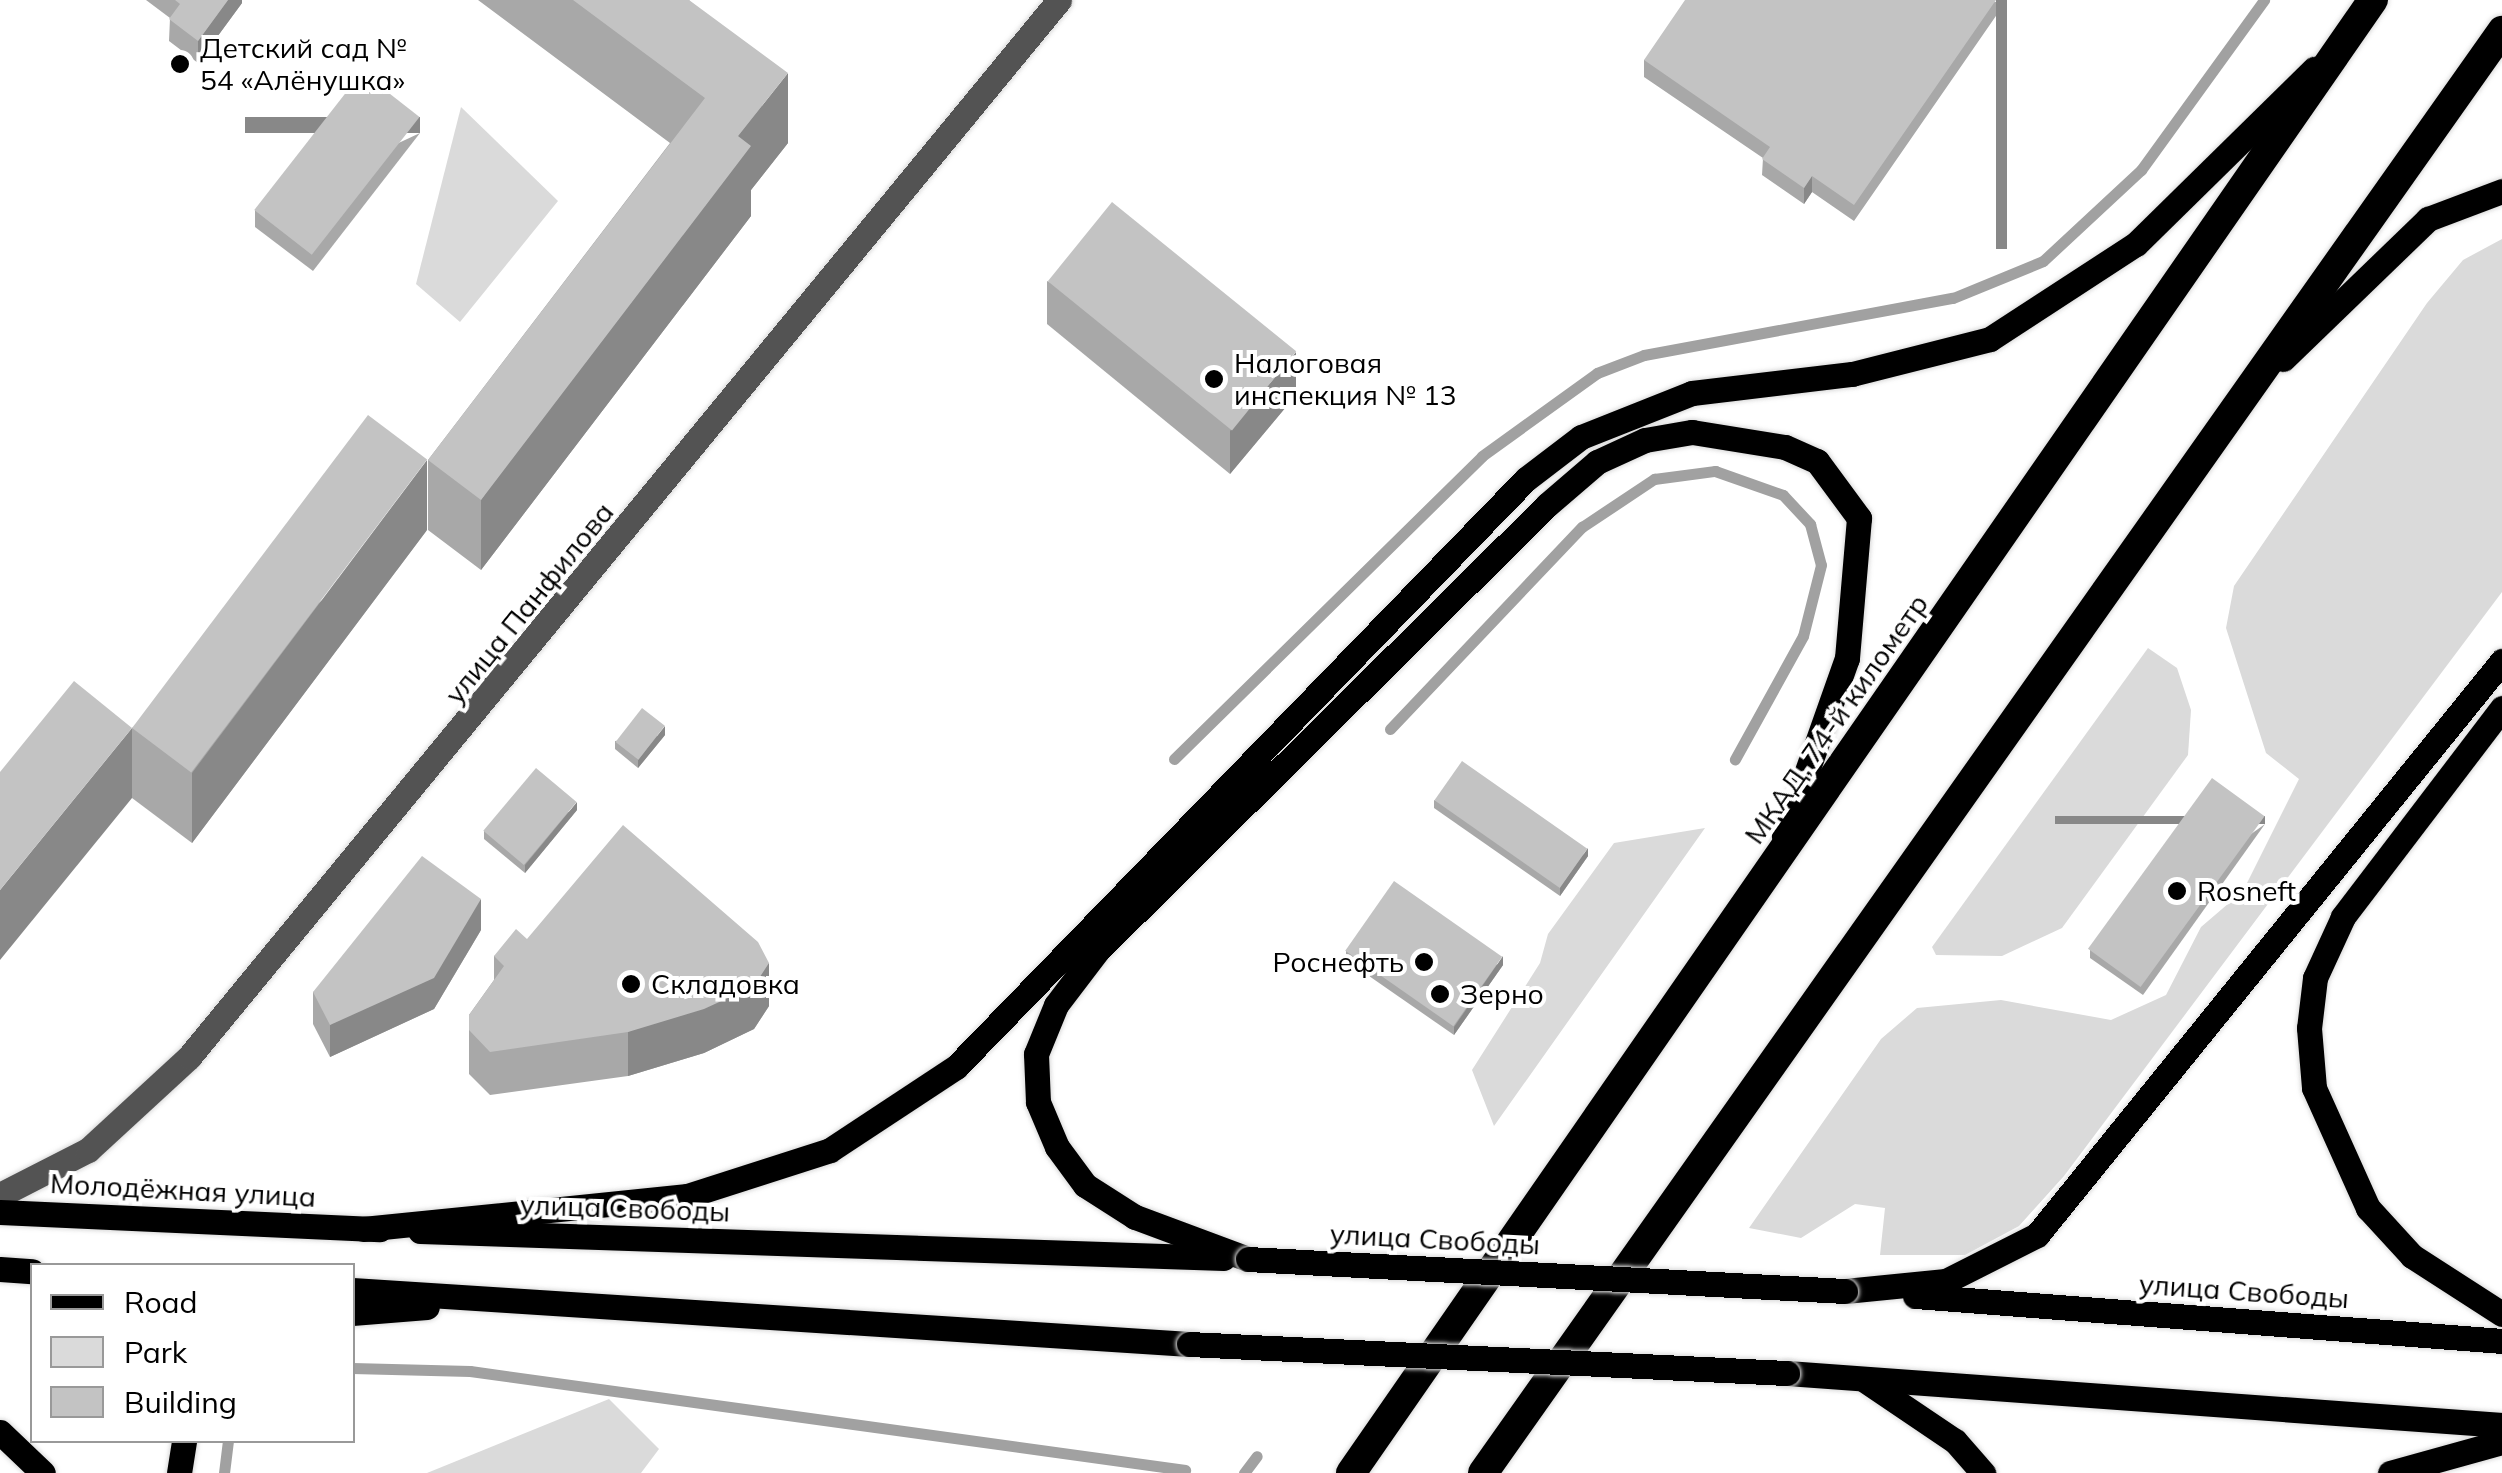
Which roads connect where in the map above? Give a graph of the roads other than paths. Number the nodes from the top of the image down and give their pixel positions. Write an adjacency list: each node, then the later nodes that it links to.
1 (1059, 0): 10 (street, улица Панфилова)
2 (2373, 0): 4 (highway, МКАД, 74-й километр)
3 (2502, 31): 6 (highway)
4 (2349, 33): 9 (highway, МКАД, 74-й километр); 12 (main road)
5 (2502, 191): 6 (main road)
6 (2232, 414): 30 (highway)
7 (2502, 660): 17 (main road)
8 (2502, 708): 20 (main road)
9 (1770, 872): 13 (main road); 29 (highway, МКАД, 74-й километр)
10 (0, 1196)
11 (0, 1212): 12 (main road, Молодёжная улица)
12 (363, 1229): 13 (main road, улица Свободы)
13 (1248, 1258): 17 (main road, улица Свободы, bridge)
14 (0, 1269): 15 (main road)
15 (30, 1271)
16 (355, 1290): 18 (main road)
17 (1845, 1291): 21 (main road, улица Свободы)
18 (523, 1300): 19 (main road); 22 (main road, bridge)
19 (355, 1313)
20 (2502, 1314)
21 (2502, 1342)
22 (1859, 1376): 23 (main road); 31 (main road)
23 (2502, 1425)
24 (0, 1432): 27 (main road)
25 (2502, 1442): 32 (main road)
26 (184, 1443): 28 (main road)
27 (44, 1473)
28 (180, 1473)
29 (1351, 1473)
30 (1483, 1473)
31 (1983, 1473)
32 (2390, 1473)

